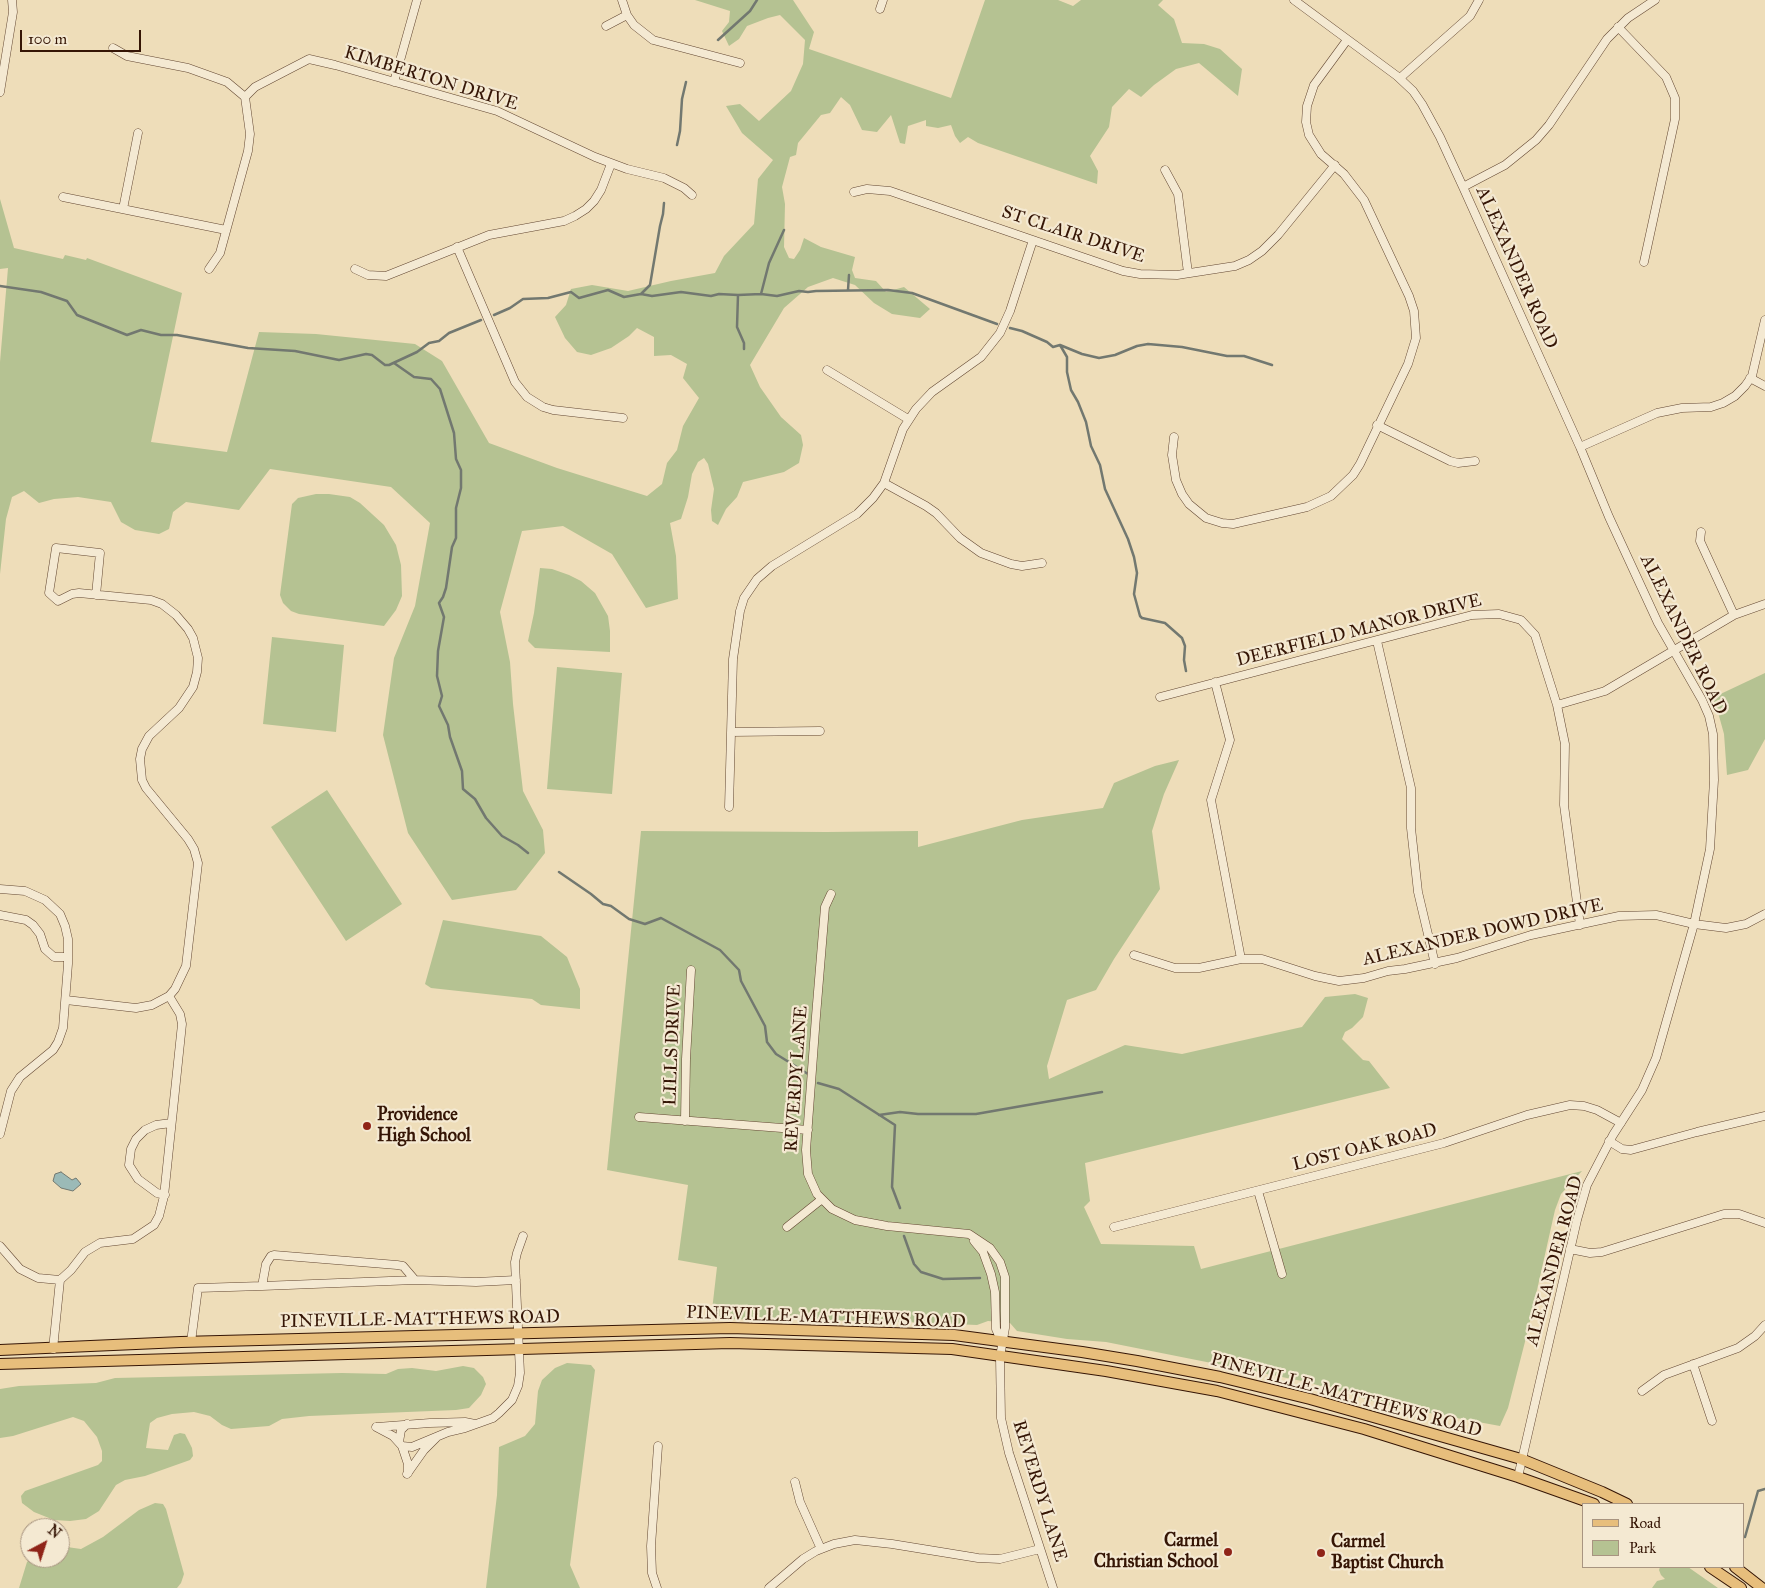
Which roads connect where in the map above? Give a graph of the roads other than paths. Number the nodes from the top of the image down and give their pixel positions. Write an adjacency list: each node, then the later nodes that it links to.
1 (12, 0): 17 (street)
2 (417, 0): 16 (street)
3 (622, 0): 9 (street)
4 (883, 0): 8 (street)
5 (1294, 0): 12 (street, ALEXANDER ROAD)
6 (1479, 0): 15 (street)
7 (1655, 0): 11 (street)
8 (880, 8)
9 (627, 15): 10 (street); 14 (street)
10 (606, 26)
11 (1618, 27): 23 (street); 31 (street)
12 (1347, 40): 15 (street, ALEXANDER ROAD); 21 (street)
13 (113, 48): 18 (street)
14 (740, 63)
15 (1400, 78): 23 (street, ALEXANDER ROAD)
16 (394, 82): 18 (street, KIMBERTON DRIVE); 20 (street, KIMBERTON DRIVE)
17 (0, 92)
18 (245, 96): 28 (street)
19 (138, 133): 27 (street)
20 (611, 164): 25 (street, KIMBERTON DRIVE); 30 (street)
21 (1335, 166): 34 (street, ST CLAIR DRIVE); 41 (street)
22 (1165, 170): 34 (street)
23 (1463, 187): 43 (street, ALEXANDER ROAD)
24 (854, 192): 29 (street, ST CLAIR DRIVE)
25 (692, 195)
26 (63, 197): 27 (street)
27 (124, 210): 28 (street)
28 (226, 230): 32 (street)
29 (1033, 240): 34 (street, ST CLAIR DRIVE); 40 (street)
30 (457, 247): 33 (street); 39 (street)
31 (1644, 262)
32 (209, 269)
33 (355, 269)
34 (1188, 274)
35 (1765, 320): 37 (street)
36 (827, 370): 40 (street)
37 (1750, 378): 38 (street); 43 (street)
38 (1765, 386)
39 (623, 418)
40 (908, 419): 45 (street)
41 (1378, 425): 42 (street); 44 (street)
42 (1174, 437)
43 (1580, 447): 52 (street, ALEXANDER ROAD)
44 (1475, 461)
45 (884, 482): 47 (street); 57 (street)
46 (1701, 532): 50 (street)
47 (1042, 563)
48 (96, 594): 48 (street); 70 (street)
49 (1765, 604): 50 (street)
50 (1734, 615): 52 (street)
51 (1376, 641): 53 (street, DEERFIELD MANOR DRIVE); 55 (street, DEERFIELD MANOR DRIVE); 68 (street)
52 (1672, 651): 55 (street); 63 (street, ALEXANDER ROAD)
53 (1215, 682): 54 (street, DEERFIELD MANOR DRIVE); 67 (street)
54 (1160, 696)
55 (1558, 705): 64 (street, DEERFIELD MANOR DRIVE)
56 (820, 731): 57 (street)
57 (731, 732): 58 (street)
58 (730, 806)
59 (0, 889): 66 (street)
60 (831, 894): 77 (street, REVERDY LANE)
61 (1765, 914): 63 (street, ALEXANDER DOWD DRIVE)
62 (0, 915): 66 (street)
63 (1694, 924): 64 (street, ALEXANDER DOWD DRIVE); 76 (street, ALEXANDER ROAD)
64 (1580, 925): 68 (street, ALEXANDER DOWD DRIVE)
65 (1134, 954): 67 (street, ALEXANDER DOWD DRIVE)
66 (68, 957): 71 (street)
67 (1242, 959): 68 (street, ALEXANDER DOWD DRIVE)
68 (1435, 964)
69 (691, 970): 74 (street, LILLS DRIVE)
70 (169, 996): 71 (street); 75 (street)
71 (66, 1000): 78 (street)
72 (1765, 1116): 79 (street)
73 (640, 1117): 74 (street)
74 (685, 1121): 77 (street)
75 (172, 1123): 81 (street); 81 (street)
76 (1621, 1123): 79 (street, ALEXANDER ROAD); 80 (street, LOST OAK ROAD)
77 (808, 1130): 82 (street, REVERDY LANE)
78 (0, 1134)
79 (1609, 1141): 89 (street, ALEXANDER ROAD)
80 (1258, 1191): 85 (street, LOST OAK ROAD); 90 (street)
81 (164, 1195): 91 (street)
82 (822, 1199): 84 (street); 86 (street, REVERDY LANE)
83 (1765, 1222): 89 (street)
84 (788, 1227)
85 (1114, 1228)
86 (968, 1234): 98 (street, REVERDY LANE); 98 (street, REVERDY LANE)
87 (523, 1236): 93 (street)
88 (0, 1246): 91 (street)
89 (1570, 1249): 112 (street, ALEXANDER ROAD)
90 (1282, 1274)
91 (60, 1280): 99 (street)
92 (415, 1280): 93 (street); 94 (street); 94 (street)
93 (516, 1280): 97 (street)
94 (262, 1286): 96 (street)
95 (1765, 1325): 104 (street)
96 (186, 1342): 97 (main road, PINEVILLE-MATTHEWS ROAD); 99 (main road, PINEVILLE-MATTHEWS ROAD); 102 (main road)
97 (519, 1342): 98 (main road, PINEVILLE-MATTHEWS ROAD); 101 (main road, PINEVILLE-MATTHEWS ROAD); 102 (main road, PINEVILLE-MATTHEWS ROAD); 108 (street)
98 (1002, 1342): 101 (street, REVERDY LANE); 112 (main road, PINEVILLE-MATTHEWS ROAD)
99 (53, 1349): 100 (main road, PINEVILLE-MATTHEWS ROAD)
100 (0, 1350)
101 (1000, 1357): 113 (main road, PINEVILLE-MATTHEWS ROAD); 118 (street, REVERDY LANE)
102 (180, 1359): 103 (main road, PINEVILLE-MATTHEWS ROAD)
103 (0, 1364)
104 (1693, 1364): 105 (street); 106 (street)
105 (1642, 1391)
106 (1712, 1421)
107 (407, 1424): 108 (street); 110 (street); 110 (street)
108 (475, 1424): 109 (street)
109 (438, 1435): 110 (street); 110 (street)
110 (401, 1444)
111 (658, 1446): 121 (street)
112 (1521, 1459): 113 (street, ALEXANDER ROAD); 116 (main road, PINEVILLE-MATTHEWS ROAD)
113 (1518, 1477): 115 (main road, PINEVILLE-MATTHEWS ROAD)
114 (794, 1482): 117 (street)
115 (1591, 1503)
116 (1625, 1503)
117 (821, 1549): 118 (street); 122 (street)
118 (1040, 1549): 123 (street, REVERDY LANE)
119 (1711, 1568): 124 (main road)
120 (1736, 1568): 125 (main road)
121 (657, 1588)
122 (769, 1588)
123 (1053, 1588)
124 (1741, 1588)
125 (1762, 1588)

